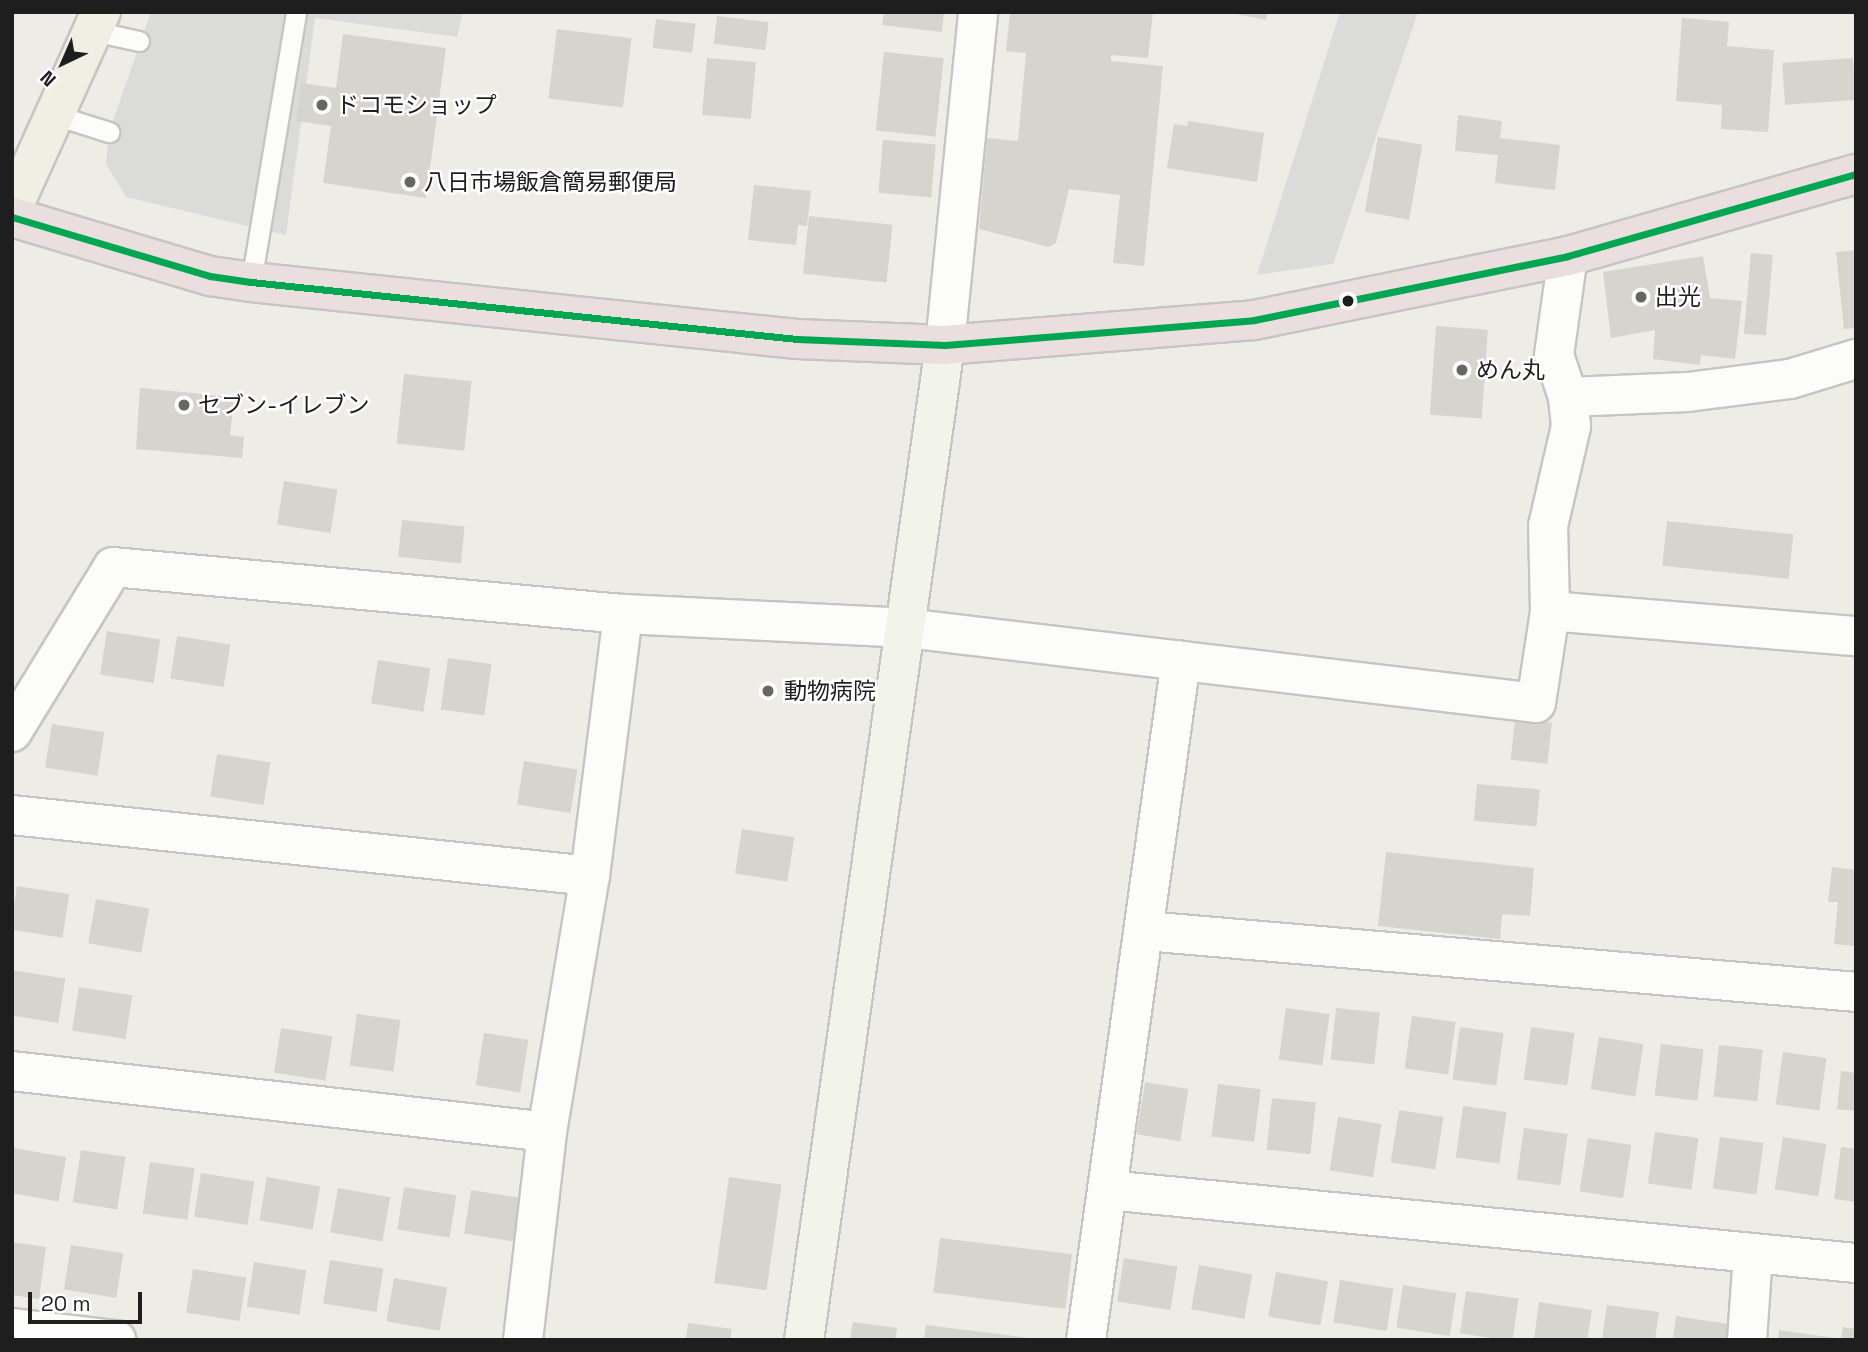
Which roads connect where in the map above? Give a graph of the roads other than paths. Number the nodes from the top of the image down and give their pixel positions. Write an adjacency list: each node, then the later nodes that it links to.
1 (296, 12): 11 (lane)
2 (978, 12): 12 (street)
3 (97, 21): 4 (lane); 5 (main road)
4 (139, 41)
5 (55, 115): 6 (lane); 8 (main road)
6 (109, 132)
7 (1856, 174): 10 (highway)
8 (12, 209)
9 (12, 216): 11 (highway)
10 (1568, 257): 12 (highway); 14 (street)
11 (251, 282): 12 (highway)
12 (945, 345): 17 (street)
13 (1856, 359): 14 (street)
14 (1568, 397): 15 (street)
15 (1550, 611): 18 (street); 19 (street)
16 (623, 614): 17 (street); 20 (street); 22 (street)
17 (906, 628): 19 (street); 33 (street)
18 (1856, 636)
19 (1181, 661): 23 (street)
20 (12, 732)
21 (12, 815): 22 (street)
22 (590, 876): 26 (street)
23 (1146, 931): 24 (street); 27 (street)
24 (1856, 992)
25 (12, 1071): 26 (street)
26 (547, 1132): 32 (street)
27 (1107, 1189): 28 (street); 34 (street)
28 (1753, 1254): 29 (street); 35 (street)
29 (1856, 1262)
30 (12, 1328): 31 (street)
31 (116, 1340)
32 (523, 1340)
33 (804, 1340)
34 (1086, 1340)
35 (1747, 1340)

